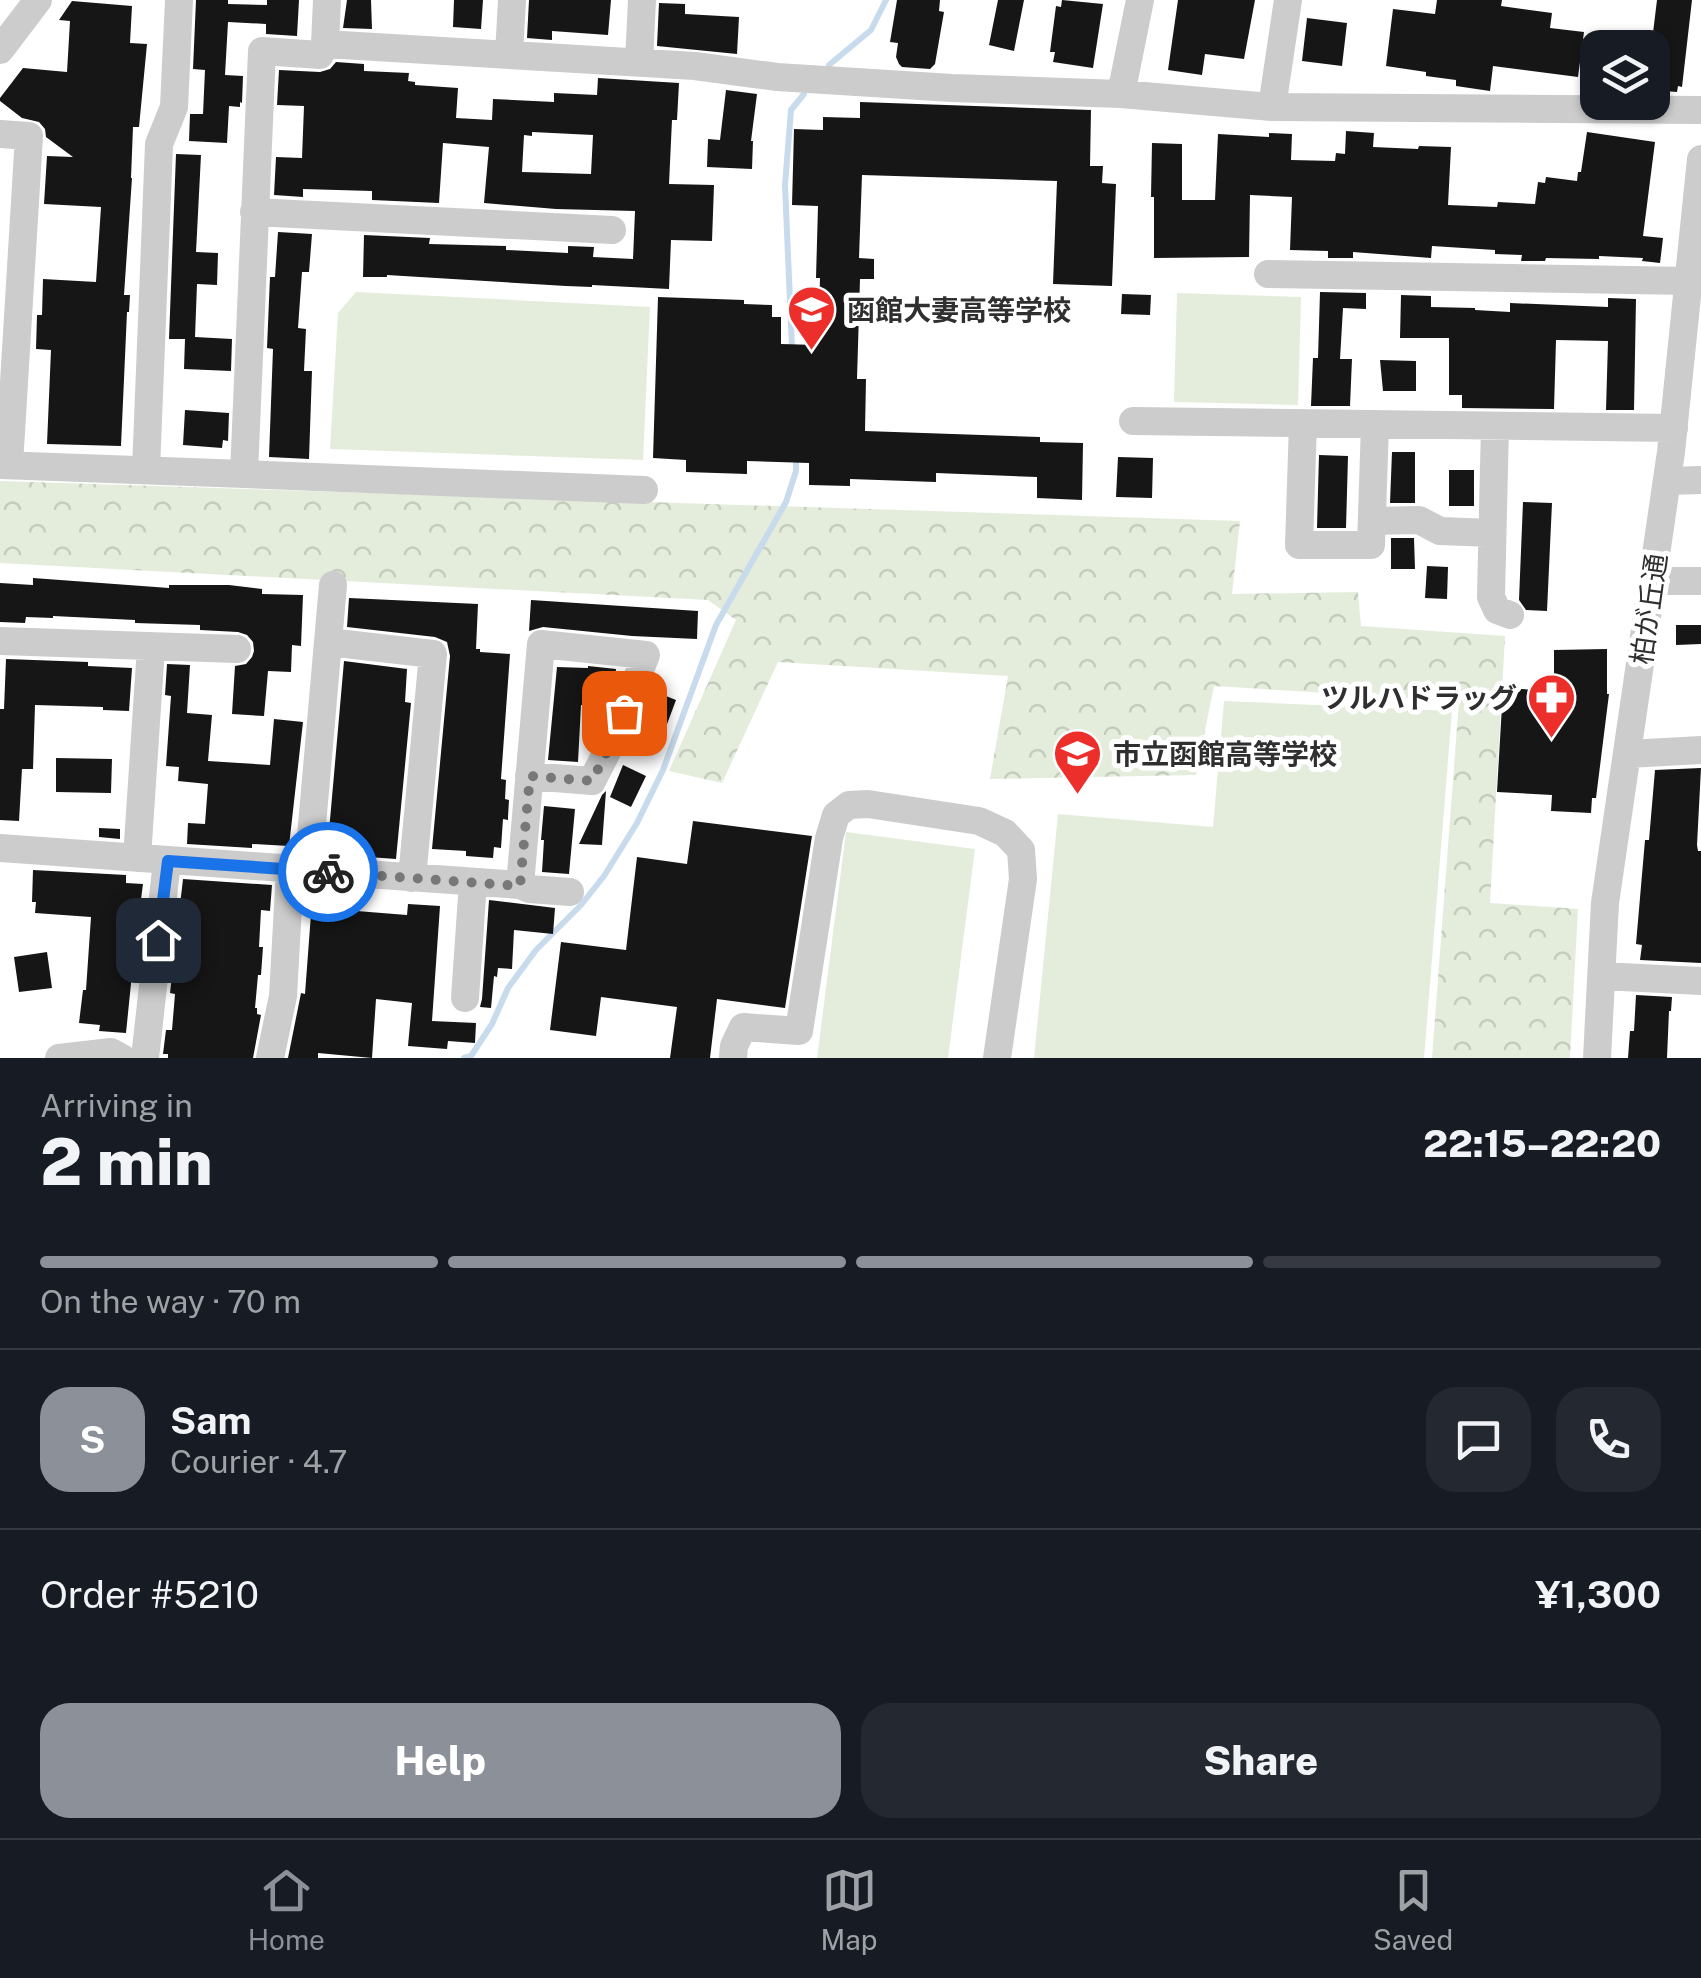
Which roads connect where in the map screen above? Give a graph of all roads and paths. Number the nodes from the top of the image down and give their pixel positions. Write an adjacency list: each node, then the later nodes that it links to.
1 (38, 0): 9 (street)
2 (179, 0): 28 (street)
3 (327, 0): 8 (street)
4 (512, 0): 10 (street)
5 (642, 0): 11 (street)
6 (1140, 0): 12 (street)
7 (1288, 0): 13 (street)
8 (325, 44): 10 (street); 17 (street)
9 (0, 50)
10 (509, 54): 11 (street)
11 (639, 62): 12 (street)
12 (1121, 94): 13 (street)
13 (1272, 108): 14 (street)
14 (1701, 110)
15 (0, 134): 21 (street)
16 (1701, 159): 20 (street, 柏が丘通)
17 (254, 212): 18 (street); 29 (street)
18 (612, 230)
19 (1268, 274): 20 (street)
20 (1690, 281): 26 (street, 柏が丘通)
21 (9, 333): 27 (street)
22 (1133, 421): 23 (street)
23 (1303, 423): 24 (street); 33 (street)
24 (1374, 424): 25 (street); 33 (street)
25 (1494, 426): 26 (street); 34 (street)
26 (1674, 428): 31 (street, 柏が丘通)
27 (5, 465): 28 (street)
28 (146, 470): 29 (street)
29 (244, 474): 32 (street)
30 (1701, 480): 31 (street)
31 (1668, 482): 36 (street, 柏が丘通)
32 (644, 490)
33 (1372, 521): 34 (street)
34 (1492, 533): 38 (street)
35 (1701, 581): 36 (street)
36 (1653, 582): 44 (street, 柏が丘通)
37 (333, 585): 40 (street)
38 (1510, 615)
39 (0, 640): 41 (street)
40 (328, 642): 49 (street); 50 (street)
41 (151, 647): 42 (street); 47 (street)
42 (237, 649)
43 (1701, 750): 44 (street)
44 (1628, 754): 54 (street, 柏が丘通)
45 (530, 776): 45 (street); 52 (street)
46 (0, 848): 47 (street)
47 (137, 858): 48 (street)
48 (168, 861): 49 (street); 59 (street)
49 (299, 870): 50 (street); 60 (street)
50 (412, 878): 51 (street)
51 (473, 882): 52 (street); 56 (street)
52 (520, 886): 53 (street)
53 (570, 892)
54 (1602, 976): 55 (street); 63 (street, 柏が丘通)
55 (1701, 981)
56 (465, 998)
57 (60, 1058): 58 (street)
58 (122, 1058)
59 (145, 1058)
60 (270, 1058)
61 (733, 1058): 62 (street)
62 (997, 1058)
63 (1597, 1058)

